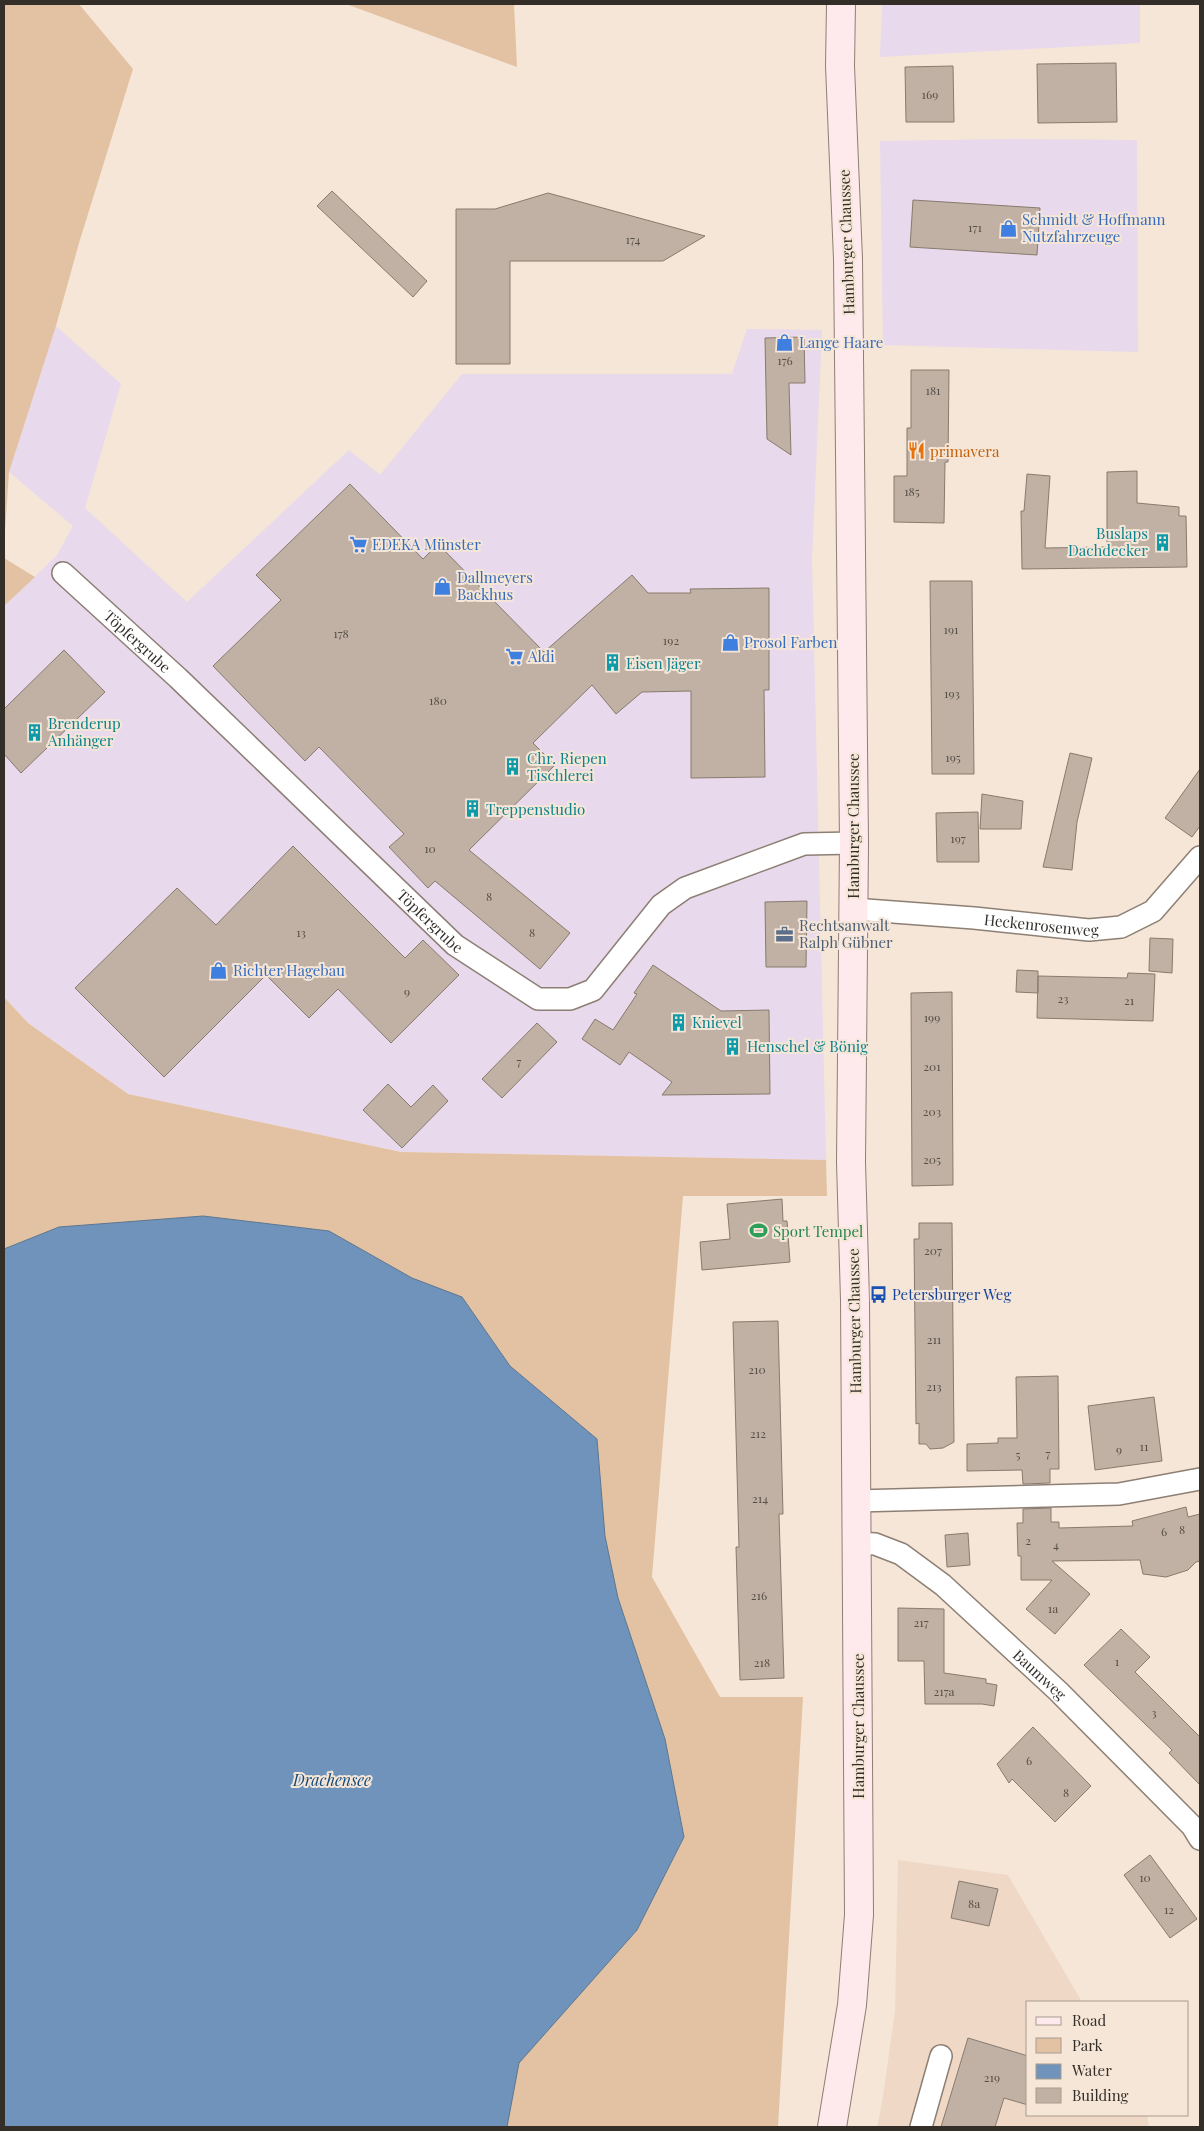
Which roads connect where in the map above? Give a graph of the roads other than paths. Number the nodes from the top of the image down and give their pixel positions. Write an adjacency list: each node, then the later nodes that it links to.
1 (840, 4): 3 (main road, Hamburger Chaussee)
2 (63, 573): 3 (street, Töpfergrube)
3 (854, 843): 5 (main road, Hamburger Chaussee)
4 (1200, 857): 5 (street, Heckenrosenweg)
5 (853, 909): 7 (main road, Hamburger Chaussee)
6 (1200, 1478): 7 (street)
7 (856, 1501): 8 (main road, Hamburger Chaussee)
8 (856, 1543): 9 (street, Baumweg); 11 (main road, Hamburger Chaussee)
9 (1200, 1839)
10 (941, 2056): 12 (street)
11 (832, 2127)
12 (921, 2127)

